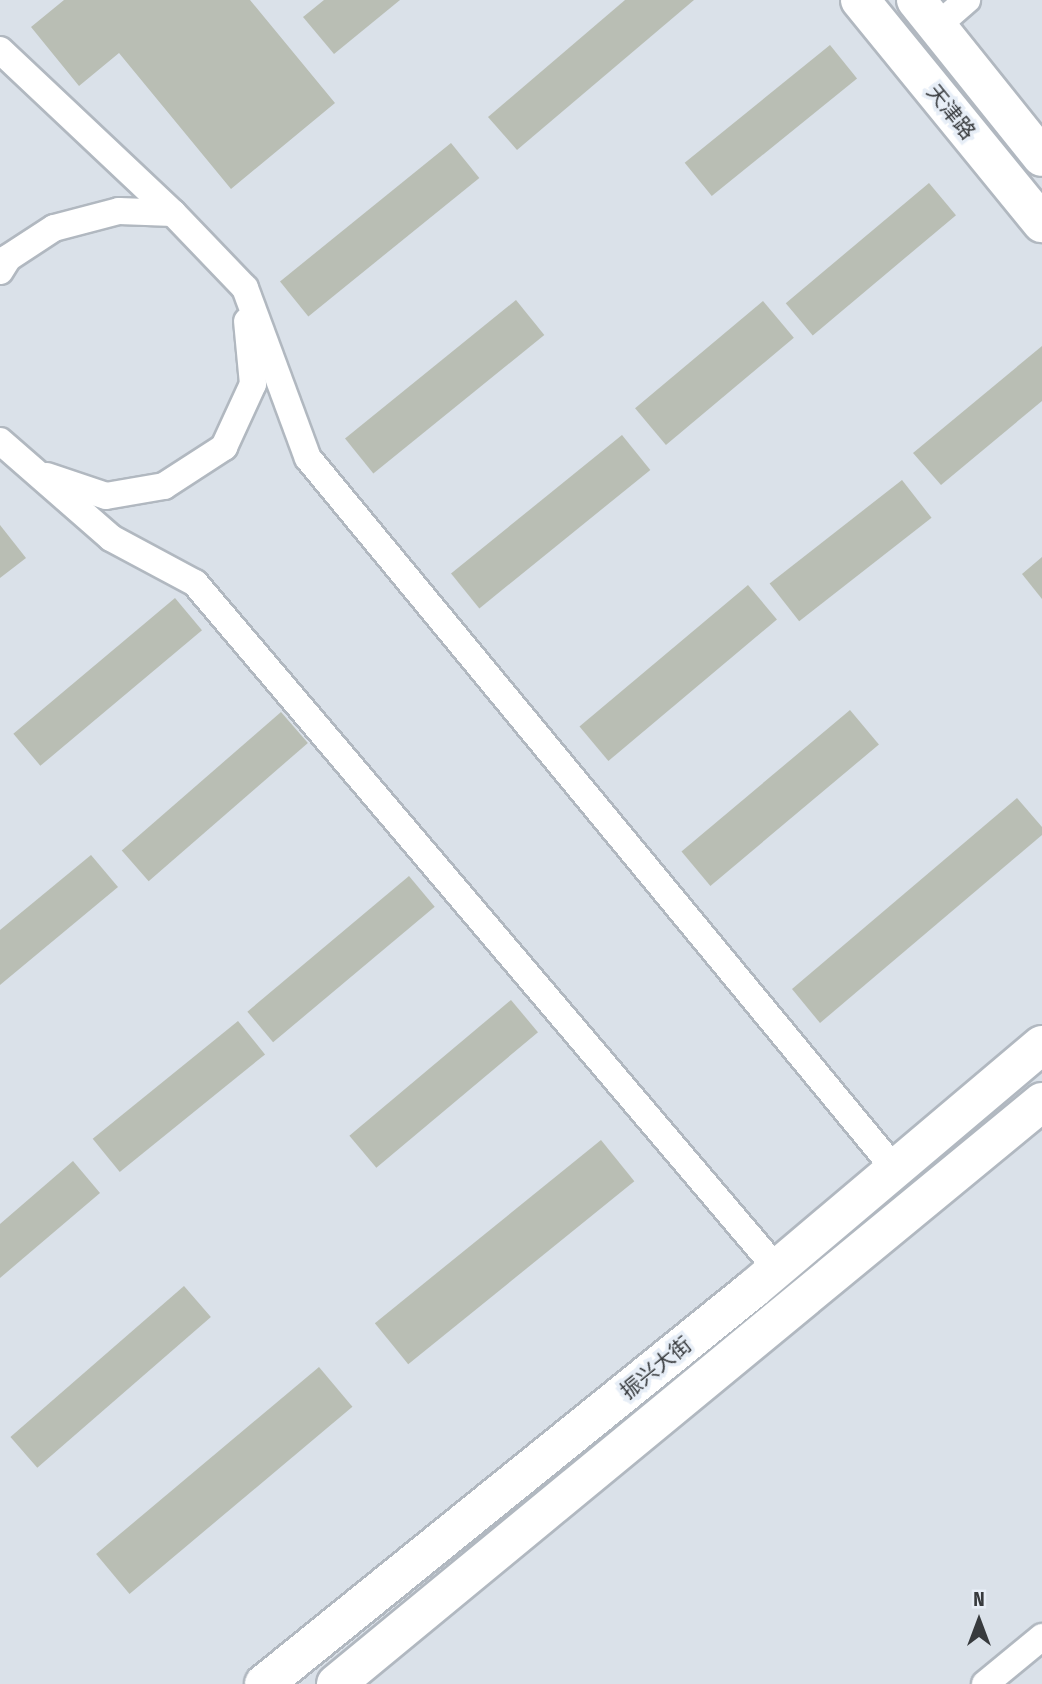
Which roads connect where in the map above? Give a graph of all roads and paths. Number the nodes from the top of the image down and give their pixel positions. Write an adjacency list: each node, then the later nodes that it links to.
1 (860, 0): 7 (main road, 天津路)
2 (967, 0): 3 (street)
3 (927, 13): 5 (main road, 天津路)
4 (0, 50): 6 (street)
5 (1042, 157)
6 (173, 213): 8 (street); 9 (street)
7 (1042, 223)
8 (0, 271)
9 (245, 288): 11 (street); 14 (street)
10 (0, 441): 11 (street)
11 (32, 471): 15 (street)
12 (1042, 1045): 14 (main road, 振兴大街)
13 (1042, 1102): 18 (main road, 振兴大街)
14 (894, 1168): 15 (main road, 振兴大街)
15 (777, 1269): 17 (main road, 振兴大街)
16 (1042, 1637): 19 (street)
17 (264, 1684)
18 (336, 1684)
19 (985, 1684)

